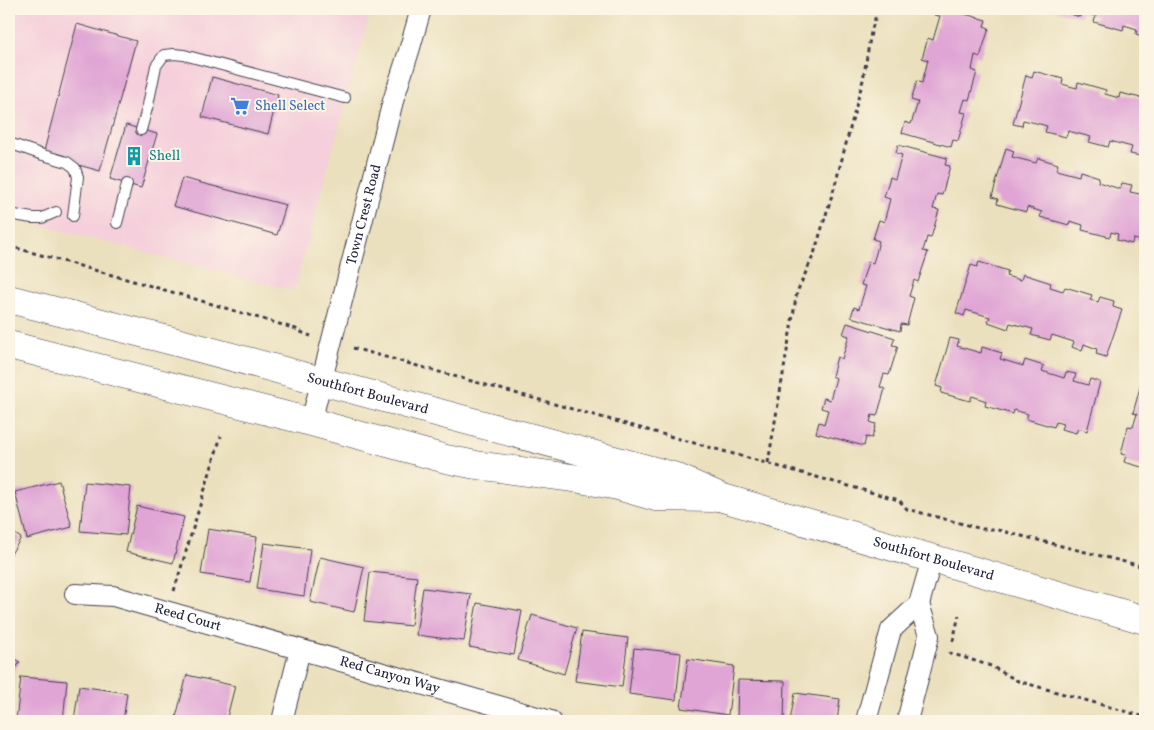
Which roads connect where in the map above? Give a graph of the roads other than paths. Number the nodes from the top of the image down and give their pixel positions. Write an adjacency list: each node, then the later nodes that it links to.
1 (421, 9): 12 (street, Town Crest Road)
2 (344, 98): 3 (lane)
3 (141, 130)
4 (9, 143): 8 (lane)
5 (127, 184): 9 (lane)
6 (56, 212): 7 (lane)
7 (9, 214)
8 (72, 216)
9 (117, 223)
10 (9, 299): 12 (street, Southfort Boulevard)
11 (9, 345): 13 (street, Southfort Boulevard)
12 (322, 381): 13 (street, Town Crest Road); 14 (street, Southfort Boulevard)
13 (310, 422): 14 (street, Southfort Boulevard)
14 (724, 498): 15 (street, Southfort Boulevard)
15 (932, 559): 17 (street); 18 (street, Southfort Boulevard)
16 (75, 594): 19 (street, Reed Court)
17 (919, 604): 22 (street); 23 (street)
18 (1145, 620)
19 (300, 650): 20 (street); 21 (street, Red Canyon Way)
20 (282, 721)
21 (551, 721)
22 (866, 721)
23 (907, 721)

